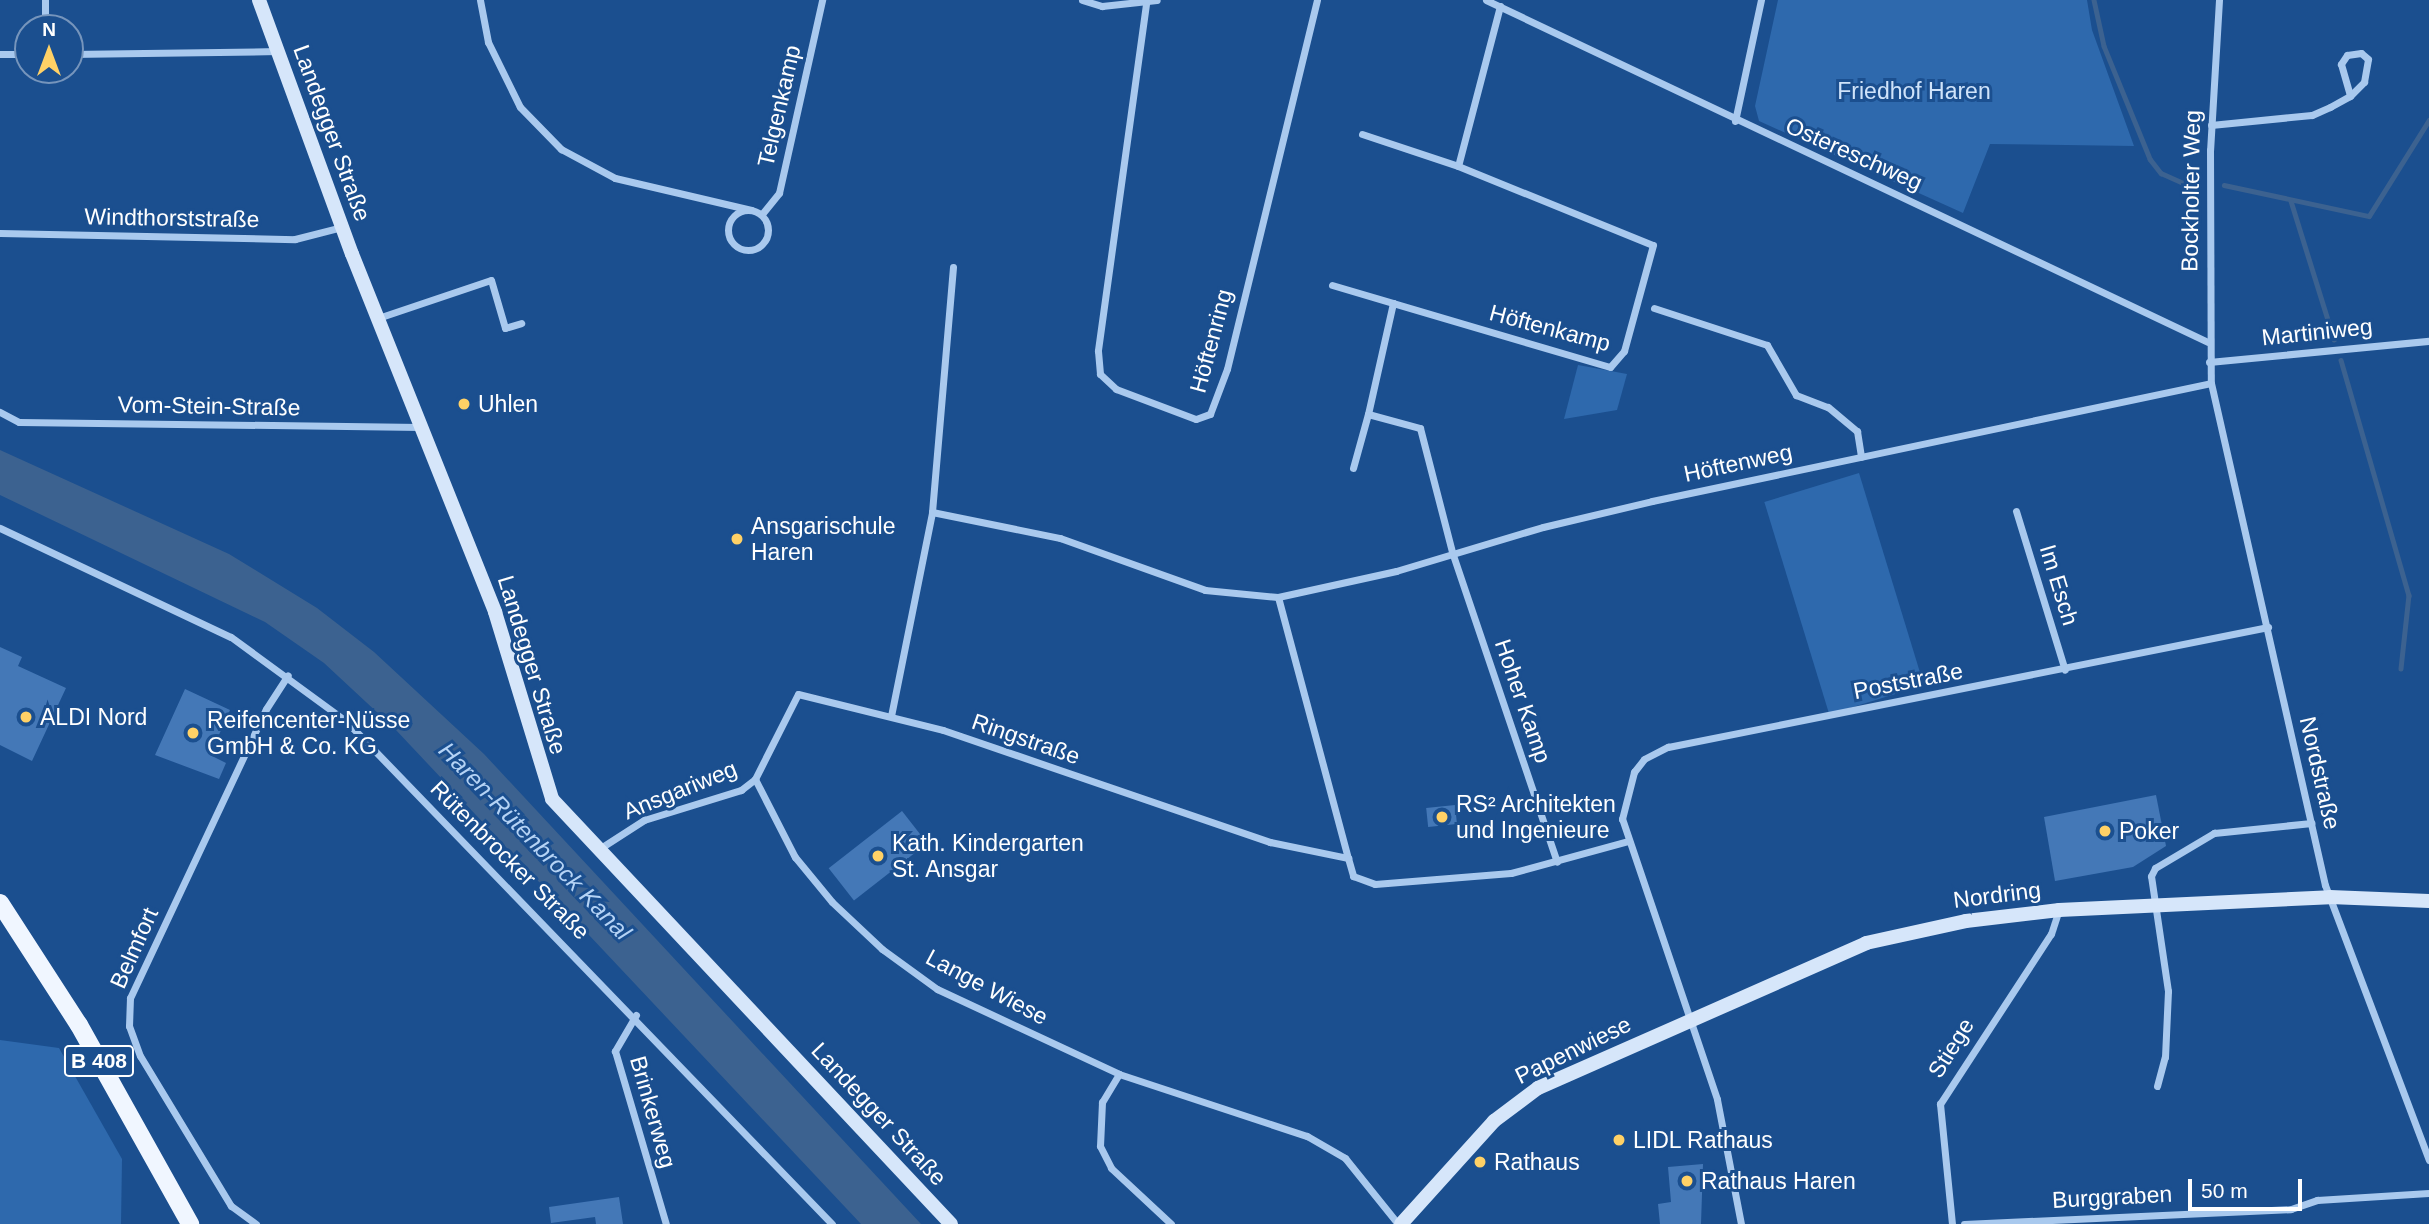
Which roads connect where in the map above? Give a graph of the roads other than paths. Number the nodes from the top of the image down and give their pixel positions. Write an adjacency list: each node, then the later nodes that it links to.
1 (258, 0): 12 (main road, Landegger Straße)
2 (480, 0): 19 (street)
3 (822, 0): 20 (street, Telgenkamp)
4 (1082, 0): 10 (street)
5 (1157, 0): 10 (street)
6 (1317, 0): 10 (street, Höftenring)
7 (1486, 0): 11 (street, Ostereschweg)
8 (1762, 0): 15 (street)
9 (2219, 0): 16 (street, Bockholter Weg)
10 (1146, 4)
11 (1500, 6): 15 (street, Ostereschweg); 18 (street)
12 (278, 51): 13 (street); 21 (main road, Landegger Straße)
13 (84, 54)
14 (2350, 96): 14 (street); 16 (street)
15 (1735, 121): 30 (street, Ostereschweg)
16 (2211, 125): 30 (street, Bockholter Weg)
17 (1362, 134): 18 (street, Höftenkamp)
18 (1458, 166): 25 (street, Höftenkamp)
19 (751, 210): 20 (street); 20 (street)
20 (762, 215)
21 (342, 227): 22 (street, Windthorststraße); 27 (main road, Landegger Straße)
22 (0, 233)
23 (953, 267): 39 (street)
24 (1332, 285): 25 (street, Höftenkamp)
25 (1393, 303): 34 (street)
26 (1654, 309): 36 (street)
27 (378, 318): 28 (street); 35 (main road, Landegger Straße)
28 (521, 323)
29 (2429, 341): 31 (street, Martiniweg)
30 (2208, 342): 31 (street, Bockholter Weg)
31 (2209, 362): 32 (street, Bockholter Weg)
32 (2211, 383): 36 (street, Höftenweg); 43 (street, Nordstraße)
33 (0, 412): 35 (street, Vom-Stein-Straße)
34 (1368, 414): 37 (street); 41 (street)
35 (420, 427): 50 (main road, Landegger Straße)
36 (1861, 457): 41 (street, Höftenweg)
37 (1353, 468)
38 (2016, 511): 44 (street, Im Esch)
39 (932, 512): 42 (street); 46 (street)
40 (0, 528): 45 (street, Rütenbrocker Straße)
41 (1452, 552): 42 (street, Höftenweg); 52 (street, Hoher Kamp)
42 (1278, 597): 51 (street)
43 (2268, 627): 44 (street, Poststraße); 48 (street, Nordstraße)
44 (2065, 670): 49 (street, Poststraße)
45 (288, 675): 58 (street, Rütenbrocker Straße); 65 (street, Belmfort)
46 (891, 716): 47 (street, Ansgariweg); 51 (street, Ringstraße)
47 (755, 779): 50 (street, Ansgariweg); 60 (street, Lange Wiese)
48 (2311, 823): 53 (street, Nordstraße); 56 (street)
49 (1628, 841): 52 (street); 59 (street)
50 (599, 849): 68 (main road, Landegger Straße)
51 (1349, 858): 52 (street)
52 (1557, 862)
53 (2330, 897): 54 (main road, Nordring); 56 (main road, Nordring); 62 (street, Nordstraße)
54 (2429, 901)
55 (0, 903): 64 (main road, B 408)
56 (2159, 907): 57 (main road, Nordring); 61 (street)
57 (2059, 910): 59 (main road, Nordring); 72 (street, Stiege)
58 (636, 1015): 66 (street, Brinkerweg); 67 (street, Rütenbrocker Straße)
59 (1688, 1021): 70 (main road, Papenwiese); 71 (street)
60 (1119, 1074): 69 (street); 70 (street, Lange Wiese)
61 (2157, 1086)
62 (2429, 1160)
63 (2429, 1193): 73 (street, Burggraben)
64 (190, 1224)
65 (256, 1224)
66 (666, 1224)
67 (832, 1224)
68 (951, 1224)
69 (1171, 1224)
70 (1399, 1224)
71 (1741, 1224)
72 (1952, 1224)
73 (1966, 1224)

